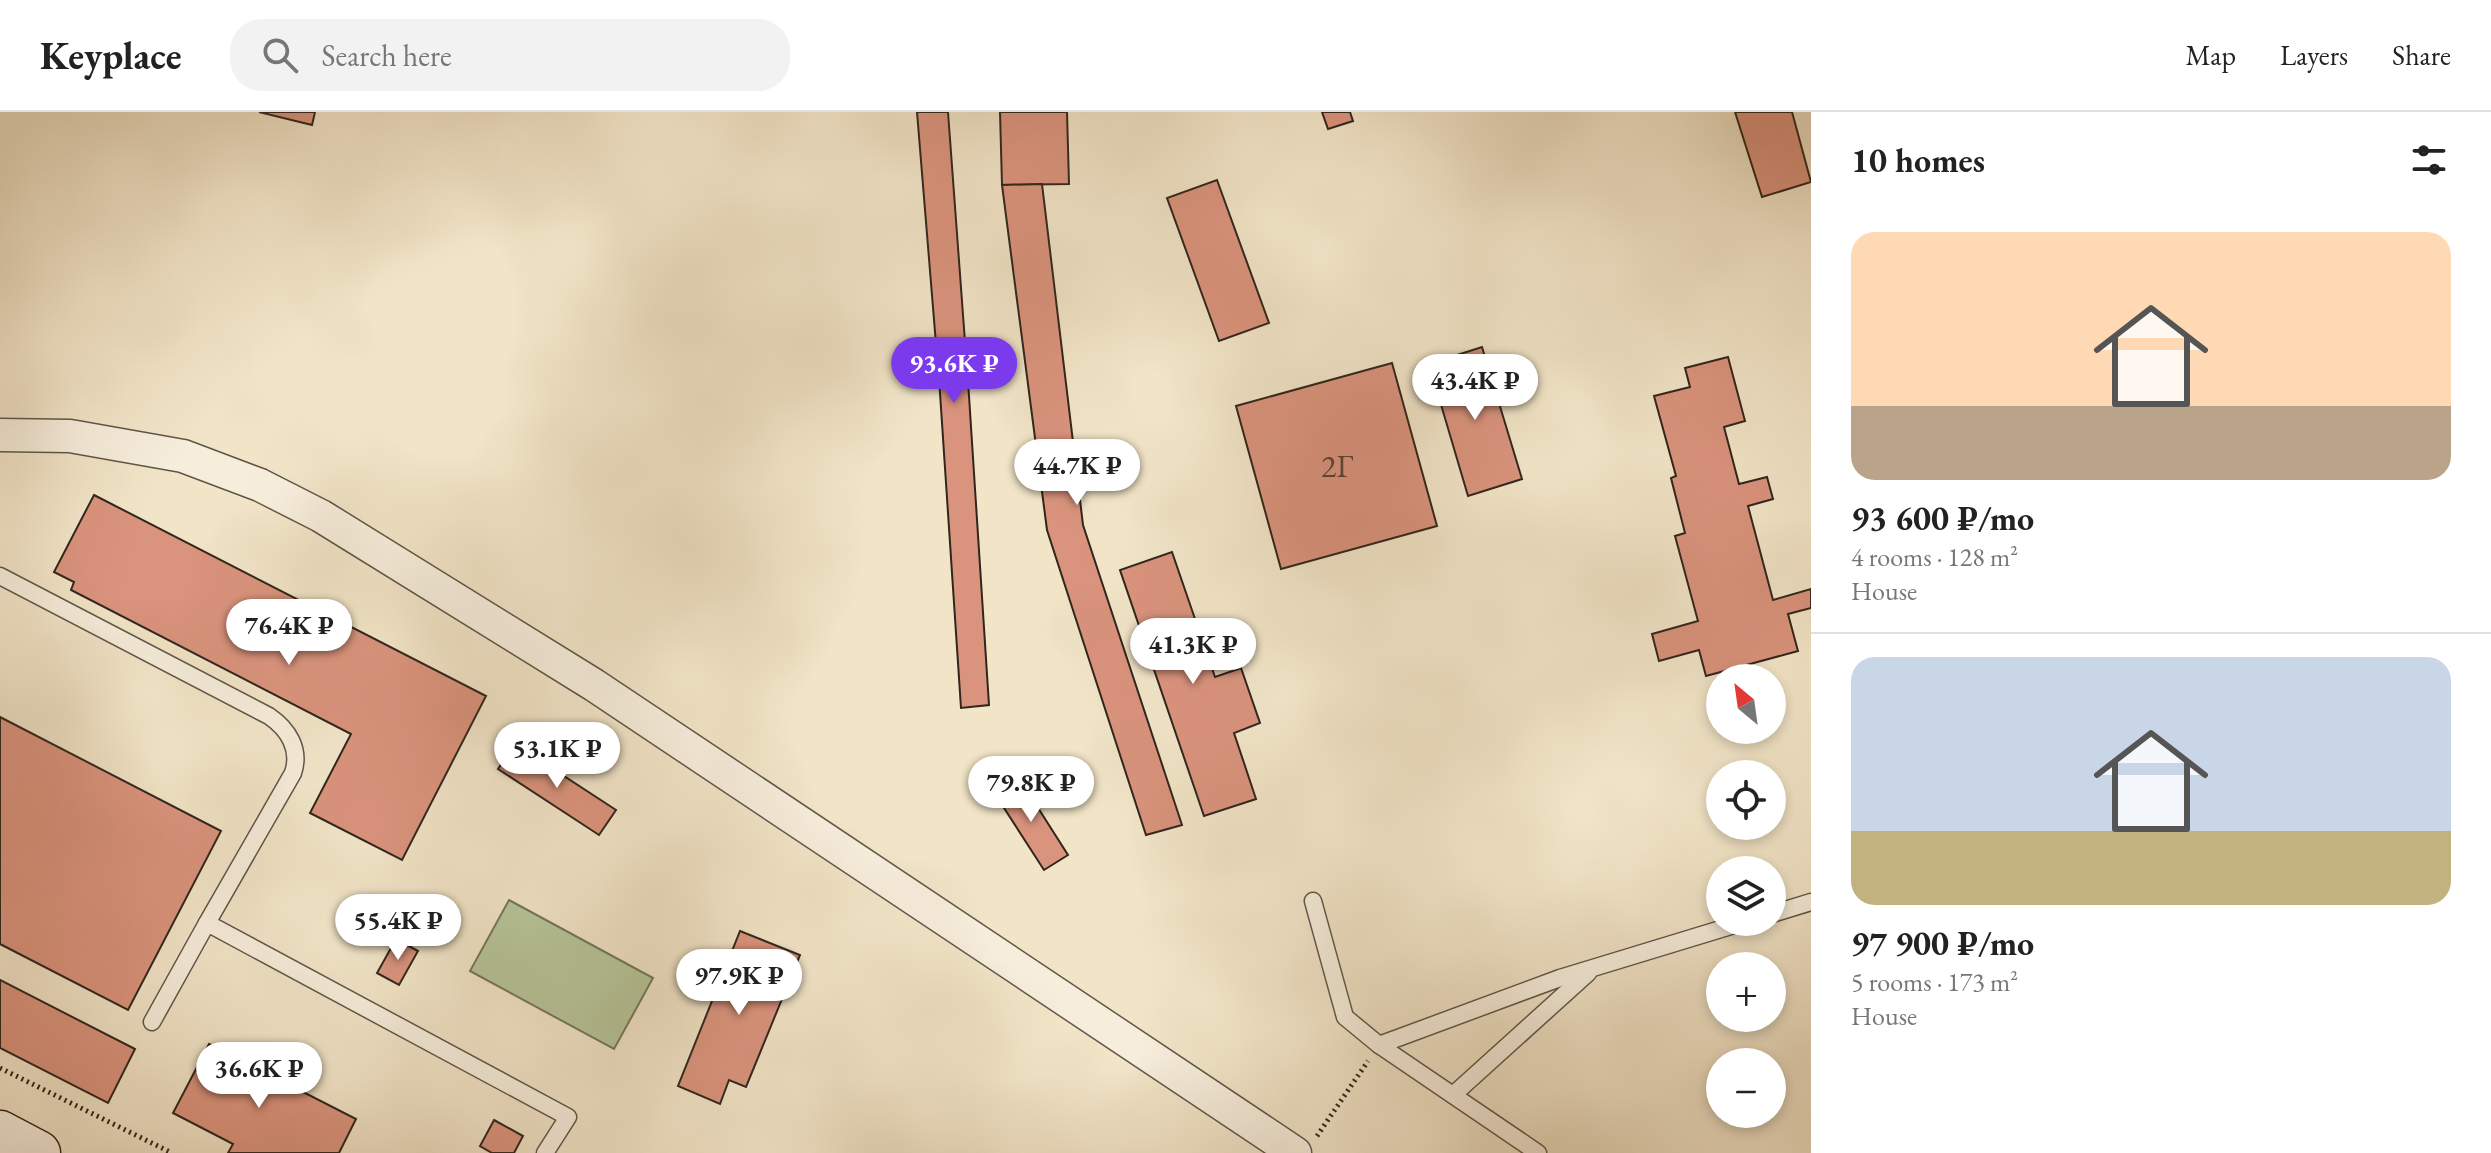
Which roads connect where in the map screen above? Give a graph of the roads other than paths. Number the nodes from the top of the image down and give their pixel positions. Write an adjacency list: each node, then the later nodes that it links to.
1 (0, 435): 13 (street)
2 (0, 576): 6 (lane)
3 (1313, 901): 10 (lane)
4 (1811, 902): 5 (lane)
5 (1786, 910)
6 (207, 923): 9 (lane); 15 (lane)
7 (1706, 934): 8 (lane)
8 (1593, 969): 10 (lane); 11 (lane)
9 (152, 1022)
10 (1379, 1045): 11 (lane)
11 (1453, 1095): 16 (lane)
12 (0, 1133): 14 (street)
13 (1304, 1147)
14 (38, 1153)
15 (545, 1153)
16 (1538, 1153)

